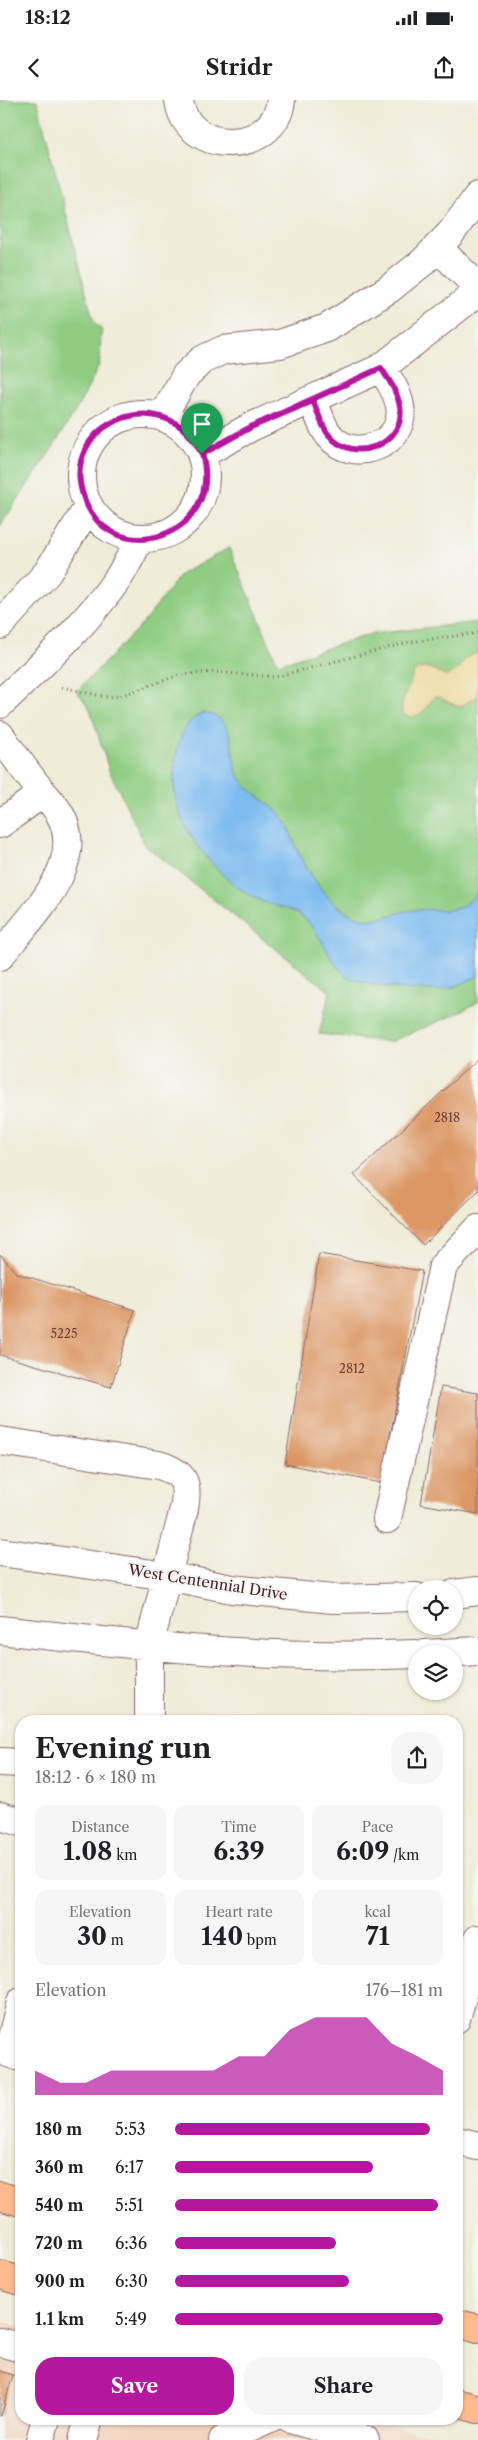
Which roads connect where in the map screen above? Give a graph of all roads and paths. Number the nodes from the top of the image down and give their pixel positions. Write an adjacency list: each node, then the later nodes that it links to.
1 (179, 100): 2 (street)
2 (281, 100)
3 (478, 196): 4 (street)
4 (437, 247): 5 (street); 9 (street)
5 (478, 288)
6 (478, 292): 7 (street)
7 (381, 368): 8 (street); 8 (street)
8 (313, 401): 10 (street)
9 (162, 417): 10 (street); 11 (street)
10 (202, 454): 12 (street)
11 (89, 506): 12 (street); 13 (street)
12 (139, 540): 16 (street)
13 (0, 625)
14 (478, 634): 15 (path)
15 (61, 686)
16 (0, 704)
17 (0, 735): 18 (street)
18 (43, 793): 19 (street); 20 (street)
19 (0, 824)
20 (0, 956)
21 (478, 1229): 23 (street)
22 (0, 1441): 27 (street)
23 (387, 1519)
24 (0, 1540): 26 (street)
25 (0, 1552): 26 (street, West Centennial Drive)
26 (40, 1558): 27 (street, West Centennial Drive)
27 (167, 1576): 30 (street, West Centennial Drive); 32 (street)
28 (478, 1591): 29 (street)
29 (463, 1593)
30 (408, 1597)
31 (0, 1630): 32 (street)
32 (149, 1646): 35 (street); 36 (street)
33 (478, 1651): 34 (street)
34 (463, 1652)
35 (408, 1654)
36 (149, 1715)
37 (0, 1762): 38 (street)
38 (15, 1763)
39 (0, 1816): 40 (street)
40 (15, 1820)
41 (478, 1939): 42 (street)
42 (463, 1991)
43 (15, 2031): 44 (street)
44 (10, 2056)
45 (463, 2142): 46 (street)
46 (478, 2146)
47 (0, 2196): 48 (main road)
48 (15, 2200)
49 (0, 2275): 50 (main road)
50 (15, 2279)
51 (463, 2315): 53 (street)
52 (463, 2324): 53 (main road)
53 (478, 2327)
54 (0, 2342): 55 (street)
55 (15, 2346)
56 (463, 2405): 57 (main road)
57 (478, 2409)
58 (44, 2425): 62 (street)
59 (87, 2425): 63 (street)
60 (257, 2425): 64 (street)
61 (311, 2425): 65 (street)
62 (40, 2440)
63 (83, 2440)
64 (223, 2440)
65 (365, 2440)

